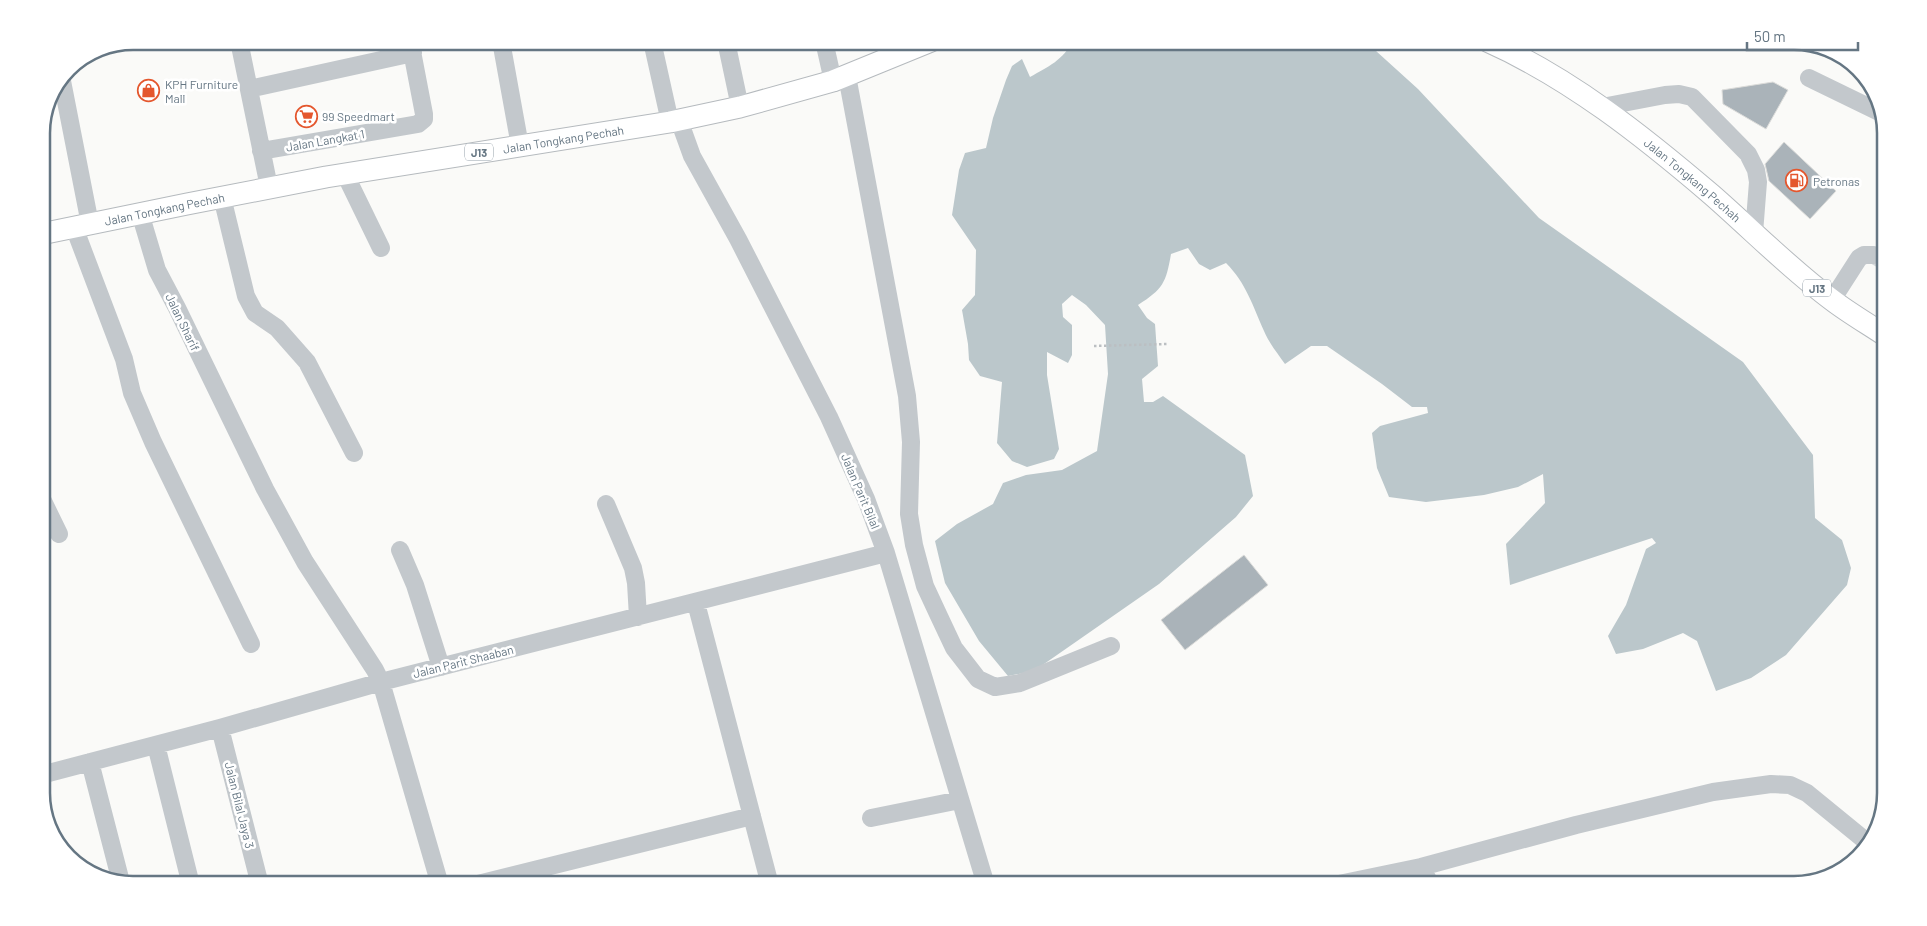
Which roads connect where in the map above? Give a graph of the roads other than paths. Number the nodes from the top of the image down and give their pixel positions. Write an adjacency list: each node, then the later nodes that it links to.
1 (241, 50): 13 (street)
2 (399, 50): 13 (street)
3 (412, 50): 19 (street, Jalan Langkat 1)
4 (503, 50): 18 (street)
5 (655, 50): 17 (street, Jalan Parit Bilal)
6 (728, 50): 14 (street)
7 (828, 50): 11 (street)
8 (908, 50): 11 (main road, Jalan Tongkang Pechah / J13)
9 (1507, 50): 15 (main road, Jalan Tongkang Pechah / J13)
10 (1809, 78): 16 (street)
11 (840, 79): 14 (main road, Jalan Tongkang Pechah / J13); 39 (street)
12 (63, 89): 23 (street)
13 (249, 89): 19 (street)
14 (740, 107): 17 (main road, Jalan Tongkang Pechah / J13)
15 (1602, 107): 25 (main road, Jalan Tongkang Pechah / J13); 25 (street)
16 (1874, 109)
17 (675, 121): 18 (main road, Jalan Tongkang Pechah / J13); 35 (street, Jalan Parit Bilal)
18 (520, 146): 20 (main road, Jalan Tongkang Pechah / J13)
19 (265, 166): 20 (main road, Jalan Tongkang Pechah / J13); 21 (main road, Jalan Tongkang Pechah / J13)
20 (345, 174): 26 (street)
21 (222, 197): 22 (main road, Jalan Tongkang Pechah / J13); 30 (street)
22 (140, 213): 23 (main road, Jalan Tongkang Pechah / J13); 41 (street, Jalan Sharif)
23 (82, 226): 24 (main road, Jalan Tongkang Pechah / J13); 38 (street)
24 (50, 232)
25 (1754, 233): 28 (main road, Jalan Tongkang Pechah / J13)
26 (381, 248)
27 (1874, 255): 28 (street)
28 (1832, 300): 29 (main road, Jalan Tongkang Pechah / J13)
29 (1877, 330)
30 (354, 453)
31 (606, 504): 37 (street)
32 (50, 516): 33 (street)
33 (58, 534)
34 (400, 550): 40 (street)
35 (886, 553): 36 (street, Jalan Parit Shaaban); 46 (street, Jalan Parit Bilal)
36 (696, 603): 37 (street, Jalan Parit Shaaban); 47 (street)
37 (638, 610): 40 (street, Jalan Parit Shaaban)
38 (251, 644)
39 (1111, 646)
40 (440, 659): 41 (street, Jalan Parit Shaaban)
41 (377, 675): 42 (street, Jalan Parit Shaaban); 54 (street, Jalan Sharif)
42 (220, 728): 43 (street, Jalan Parit Shaaban); 53 (street, Jalan Bilal Jaya 3)
43 (156, 745): 44 (street, Jalan Parit Shaaban); 52 (street)
44 (90, 762): 45 (street, Jalan Parit Shaaban); 51 (street)
45 (50, 773)
46 (960, 800): 48 (street); 57 (street, Jalan Parit Bilal)
47 (752, 816): 55 (street); 56 (street)
48 (871, 818)
49 (1863, 839): 50 (street)
50 (1421, 867): 58 (street); 59 (street)
51 (119, 874)
52 (189, 876)
53 (258, 876)
54 (437, 876)
55 (510, 876)
56 (768, 876)
57 (983, 876)
58 (1378, 876)
59 (1426, 876)

